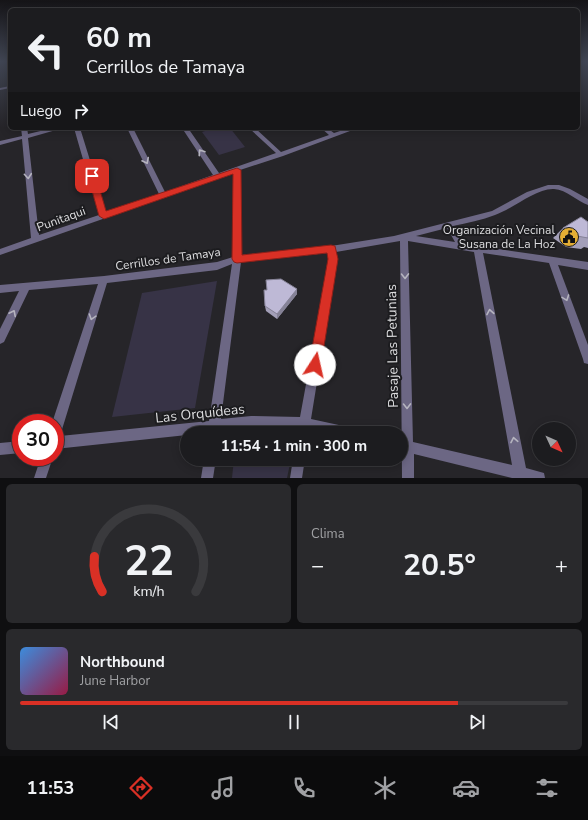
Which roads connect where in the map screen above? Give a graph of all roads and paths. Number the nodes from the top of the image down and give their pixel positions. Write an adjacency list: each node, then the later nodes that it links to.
1 (24, 130): 10 (street)
2 (52, 130): 10 (street)
3 (78, 130): 17 (street)
4 (131, 130): 15 (street, one-way to 15)
5 (186, 130): 14 (street, one-way to 5)
6 (254, 130): 12 (street)
7 (326, 130): 9 (street)
8 (350, 130): 9 (street, Punitaqui)
9 (333, 136): 12 (street, Punitaqui)
10 (25, 137): 11 (street); 20 (street, one-way to 20)
11 (0, 143)
12 (281, 155): 13 (street, Punitaqui)
13 (237, 170): 14 (street, Punitaqui); 25 (street)
14 (217, 176): 15 (street, Punitaqui)
15 (163, 194): 17 (street, Punitaqui)
16 (588, 202): 18 (street, Cerrillos de Tamaya)
17 (104, 216): 20 (street, Punitaqui)
18 (448, 224): 19 (street, Cerrillos de Tamaya); 21 (street)
19 (404, 237): 21 (street); 22 (street, Cerrillos de Tamaya); 38 (street, Pasaje Las Petunias, one-way to 38)
20 (34, 240): 24 (street, Punitaqui)
21 (462, 247): 23 (street)
22 (331, 249): 25 (street, Cerrillos de Tamaya); 37 (street)
23 (478, 249): 26 (street); 48 (street, one-way to 23)
24 (0, 252)
25 (237, 259): 28 (street, Cerrillos de Tamaya); 34 (street)
26 (552, 261): 27 (street); 32 (street, one-way to 32)
27 (588, 266)
28 (104, 280): 29 (street, Cerrillos de Tamaya); 33 (street, one-way to 33)
29 (26, 286): 30 (street, Cerrillos de Tamaya); 31 (street, one-way to 29)
30 (0, 289)
31 (0, 339)
32 (588, 359)
33 (61, 414)
34 (215, 426)
35 (232, 426): 36 (street, Las Orquídeas)
36 (286, 426)
37 (304, 426)
38 (404, 426)
39 (180, 433): 40 (street, Las Orquídeas)
40 (64, 442)
41 (408, 447): 48 (street)
42 (12, 448): 43 (street)
43 (0, 449)
44 (44, 466): 49 (street)
45 (209, 466): 50 (street)
46 (298, 466): 51 (street)
47 (406, 466): 52 (street, Pasaje Las Petunias)
48 (520, 475): 53 (street)
49 (40, 478)
50 (207, 478)
51 (296, 478)
52 (408, 478)
53 (539, 478)

